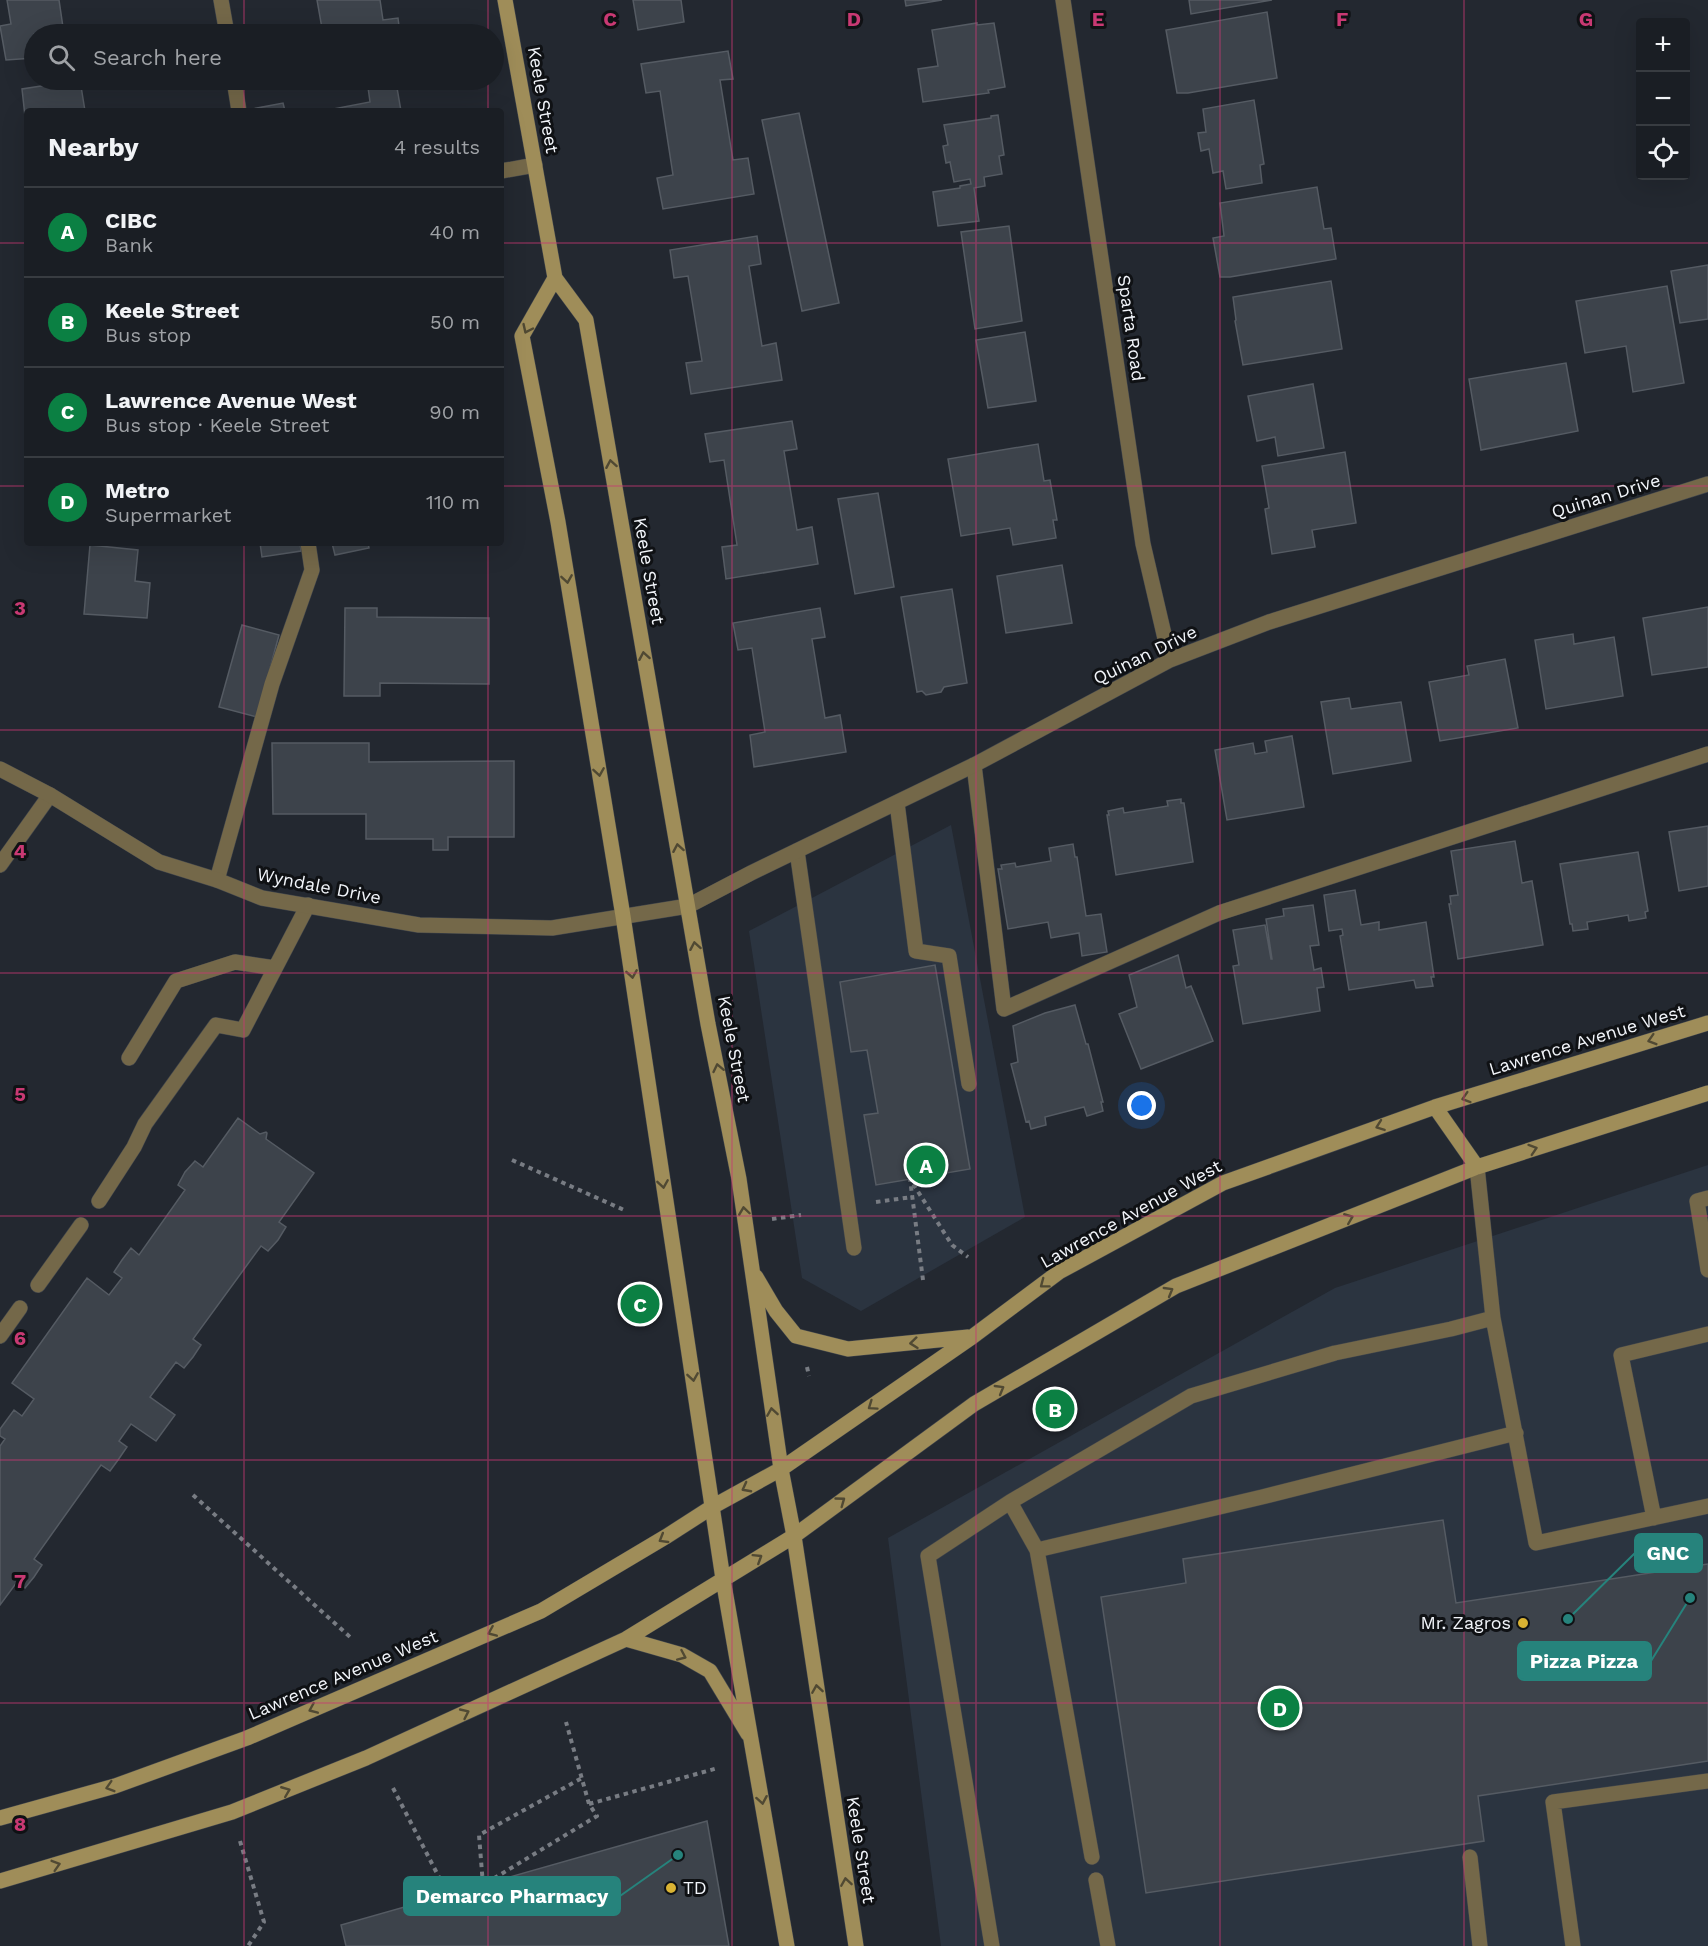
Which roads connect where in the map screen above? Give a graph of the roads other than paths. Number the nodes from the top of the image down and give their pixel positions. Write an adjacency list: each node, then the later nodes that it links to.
1 (221, 0): 4 (street)
2 (505, 0): 7 (main road, Keele Street)
3 (1063, 0): 12 (street, Sparta Road)
4 (225, 24)
5 (236, 90): 6 (street)
6 (239, 108)
7 (535, 165): 8 (street); 9 (main road, Keele Street)
8 (504, 170)
9 (555, 278): 22 (main road, Keele Street, one-way to 9); 23 (main road, one-way to 23)
10 (1708, 484): 12 (street, Quinan Drive)
11 (308, 546): 20 (street)
12 (1170, 660): 14 (street, Quinan Drive)
13 (1708, 754): 14 (street)
14 (974, 765): 17 (street, Quinan Drive)
15 (0, 769): 16 (street, Wyndale Drive)
16 (50, 795): 19 (street); 20 (street, Wyndale Drive)
17 (897, 802): 18 (street, Quinan Drive); 27 (street)
18 (797, 851): 22 (street, Quinan Drive); 34 (street)
19 (0, 865)
20 (217, 880): 21 (street, Wyndale Drive)
21 (308, 905): 23 (street, Wyndale Drive); 24 (street)
22 (688, 906): 23 (street, Quinan Drive); 35 (main road, Keele Street, one-way to 22)
23 (623, 916): 47 (main road, one-way to 47)
24 (275, 968): 26 (street); 32 (street)
25 (1708, 1023): 29 (main road, Lawrence Avenue West, one-way to 29)
26 (129, 1058)
27 (969, 1084)
28 (1708, 1093): 30 (main road, one-way to 28)
29 (1436, 1107): 30 (main road); 42 (main road, Lawrence Avenue West, one-way to 42)
30 (1478, 1167): 39 (street); 49 (main road, one-way to 30)
31 (1708, 1198): 36 (street)
32 (99, 1201)
33 (81, 1225): 37 (street)
34 (854, 1248)
35 (752, 1269): 42 (main road, one-way to 35); 44 (main road, Keele Street, one-way to 35)
36 (1708, 1270)
37 (38, 1285)
38 (20, 1308): 41 (street)
39 (1493, 1318): 43 (street); 45 (street)
40 (1708, 1334): 48 (street)
41 (0, 1336)
42 (972, 1337): 44 (main road, Lawrence Avenue West, one-way to 44)
43 (1516, 1433): 48 (street); 50 (street)
44 (781, 1469): 47 (main road, Lawrence Avenue West, one-way to 47); 49 (main road, Keele Street)
45 (1010, 1502): 50 (street); 62 (street)
46 (1708, 1506): 48 (street)
47 (712, 1507): 51 (main road); 55 (main road, Lawrence Avenue West, one-way to 55)
48 (1654, 1518)
49 (794, 1536): 51 (main road, one-way to 49); 61 (main road, Keele Street, one-way to 49)
50 (1037, 1550): 56 (street)
51 (723, 1579): 52 (main road); 53 (main road)
52 (626, 1639): 53 (main road, one-way to 53); 59 (main road, one-way to 52)
53 (753, 1742): 60 (main road, one-way to 60)
54 (1708, 1781): 65 (street)
55 (0, 1818)
56 (1092, 1857)
57 (1470, 1857): 64 (street)
58 (1096, 1880): 63 (street)
59 (0, 1881)
60 (787, 1946)
61 (856, 1946)
62 (992, 1946)
63 (1108, 1946)
64 (1480, 1946)
65 (1573, 1946)

